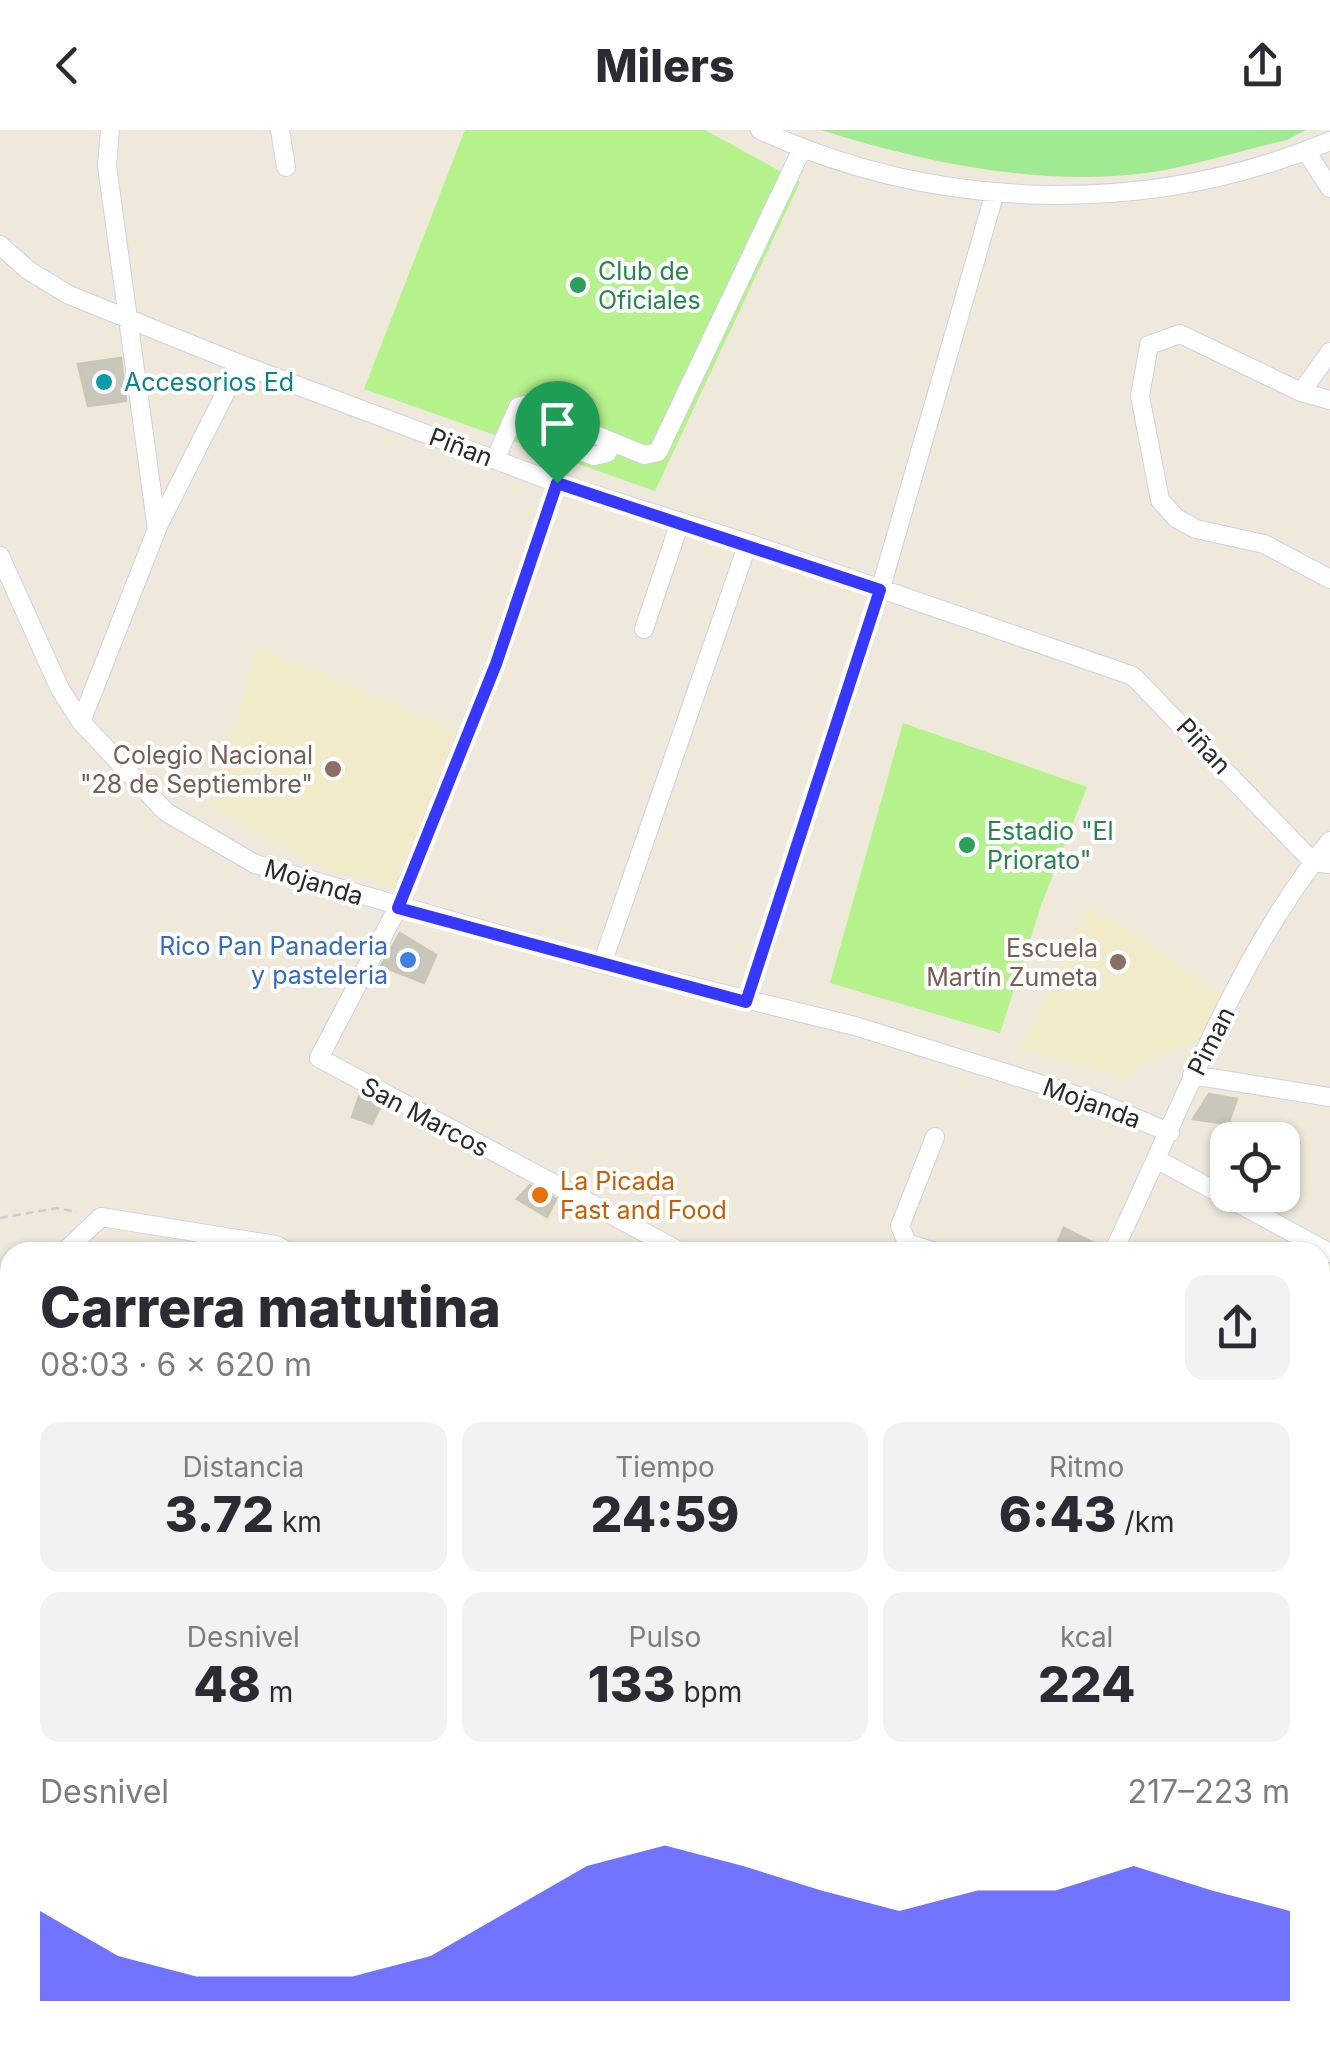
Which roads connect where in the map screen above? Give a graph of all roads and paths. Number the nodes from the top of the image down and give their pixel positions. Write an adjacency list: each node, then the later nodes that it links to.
1 (110, 130): 11 (street)
2 (280, 130): 7 (street)
3 (760, 130): 5 (street)
4 (1330, 141): 6 (street)
5 (802, 149): 9 (street); 17 (street)
6 (1306, 151): 8 (street); 9 (street)
7 (286, 167)
8 (1330, 188)
9 (995, 192): 25 (street)
10 (0, 245): 11 (street, Piñan)
11 (127, 315): 13 (street, Piñan); 21 (street)
12 (1330, 352): 14 (street)
13 (240, 364): 18 (street, Piñan); 21 (street)
14 (1301, 392): 15 (street); 24 (street)
15 (1330, 400)
16 (532, 434): 17 (street)
17 (612, 443): 18 (street)
18 (495, 460): 19 (street, Piñan)
19 (557, 483): 20 (street, Piñan); 30 (street)
20 (680, 522): 22 (street, Piñan); 26 (street)
21 (156, 529): 27 (street)
22 (748, 543): 25 (street, Piñan); 31 (street)
23 (0, 556): 27 (street, Mojanda)
24 (1330, 578)
25 (880, 590): 29 (street, Piñan); 32 (street)
26 (644, 629)
27 (81, 722): 30 (street, Mojanda)
28 (1330, 840): 29 (street, Piman)
29 (1321, 863): 33 (street, Piman)
30 (398, 908): 31 (street, Mojanda); 42 (street, San Marcos)
31 (602, 964): 32 (street, Mojanda)
32 (746, 1002): 35 (street, Mojanda)
33 (1192, 1075): 34 (street); 35 (street, Piman)
34 (1330, 1097)
35 (1170, 1133): 37 (street, Piman)
36 (935, 1137): 43 (street)
37 (1158, 1160): 44 (street, Piman); 45 (street, Mojanda)
38 (100, 1217): 39 (path); 40 (street); 41 (street)
39 (0, 1218)
40 (74, 1242)
41 (257, 1242)
42 (662, 1242)
43 (907, 1242)
44 (1118, 1242)
45 (1310, 1242)

